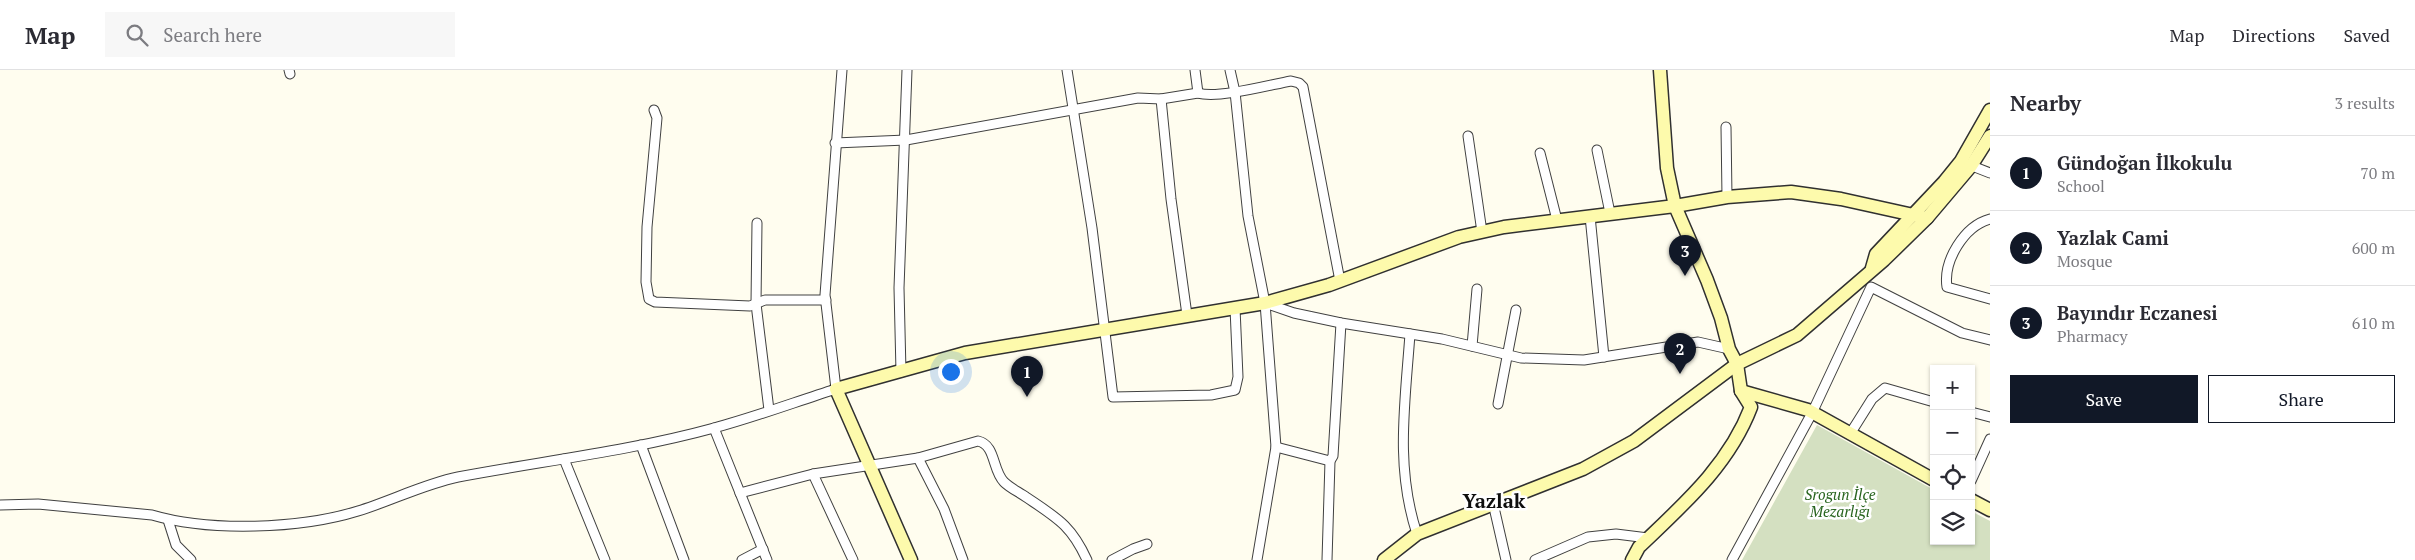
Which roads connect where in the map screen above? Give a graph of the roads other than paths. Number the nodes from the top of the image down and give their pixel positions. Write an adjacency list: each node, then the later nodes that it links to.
1 (842, 70): 17 (street)
2 (907, 70): 16 (street)
3 (1067, 70): 11 (street)
4 (1195, 70): 8 (street)
5 (1230, 70): 7 (street)
6 (1660, 70): 23 (street)
7 (1235, 92): 8 (street); 33 (street); 38 (street)
8 (1198, 93): 9 (street)
9 (1161, 99): 11 (street); 42 (street)
10 (654, 110): 39 (street)
11 (1073, 110): 16 (street); 44 (street)
12 (1990, 110): 20 (street)
13 (1726, 127): 22 (street)
14 (1468, 136): 31 (street)
15 (1990, 136): 20 (street)
16 (906, 140): 17 (street); 52 (street)
17 (835, 143): 37 (street)
18 (1597, 150): 24 (street)
19 (1540, 153): 29 (street)
20 (1966, 163): 21 (street); 25 (street); 27 (street)
21 (1990, 173)
22 (1727, 196): 23 (street); 25 (street)
23 (1675, 206): 24 (street); 48 (street)
24 (1610, 213): 26 (street)
25 (1914, 215): 27 (street); 32 (street)
26 (1590, 216): 29 (street); 50 (street)
27 (1927, 218): 32 (street)
28 (1990, 219): 36 (street)
29 (1557, 220): 31 (street)
30 (757, 223): 39 (street)
31 (1482, 232): 33 (street)
32 (1872, 268): 34 (street); 51 (street)
33 (1340, 281): 38 (street)
34 (1871, 287): 46 (street); 58 (street)
35 (1477, 289): 47 (street)
36 (1990, 299)
37 (826, 300): 39 (street); 53 (street)
38 (1265, 303): 40 (street); 43 (street); 65 (street)
39 (756, 304): 57 (street)
40 (1234, 308): 42 (street); 44 (street)
41 (1516, 310): 49 (street)
42 (1187, 315): 44 (street)
43 (1341, 323): 45 (street); 68 (street)
44 (1104, 329): 52 (street)
45 (1410, 334): 47 (street); 79 (street)
46 (1990, 340)
47 (1472, 346): 49 (street)
48 (1729, 350): 50 (street); 51 (street)
49 (1508, 355): 50 (street); 56 (street)
50 (1604, 357)
51 (1737, 364): 54 (street); 75 (street)
52 (900, 372): 53 (street)
53 (836, 389): 57 (street); 69 (street)
54 (1742, 391): 58 (street); 80 (street)
55 (1930, 401): 62 (street)
56 (1498, 404)
57 (769, 410): 61 (street)
58 (1812, 413): 62 (street); 99 (street)
59 (1975, 413): 60 (street)
60 (1990, 417)
61 (714, 428): 64 (street); 73 (street)
62 (1850, 434): 72 (street)
63 (1990, 439): 70 (street)
64 (641, 445): 67 (street); 86 (street)
65 (1276, 447): 68 (street); 94 (street)
66 (918, 458): 69 (street); 91 (street); 92 (street)
67 (564, 459): 78 (street); 85 (street)
68 (1330, 462): 95 (street)
69 (868, 464): 71 (street); 90 (street)
70 (1975, 472)
71 (813, 474): 73 (street); 89 (street)
72 (1930, 478)
73 (740, 493): 82 (street)
74 (1975, 502): 77 (street)
75 (1493, 503): 79 (street); 96 (street)
76 (0, 505): 78 (street)
77 (1990, 510)
78 (168, 520): 84 (street)
79 (1417, 534): 83 (street)
80 (1648, 538): 97 (street); 98 (street)
81 (1147, 544): 93 (street)
82 (763, 549): 87 (street); 88 (street)
83 (1387, 559)
84 (191, 560)
85 (605, 560)
86 (684, 560)
87 (742, 560)
88 (767, 560)
89 (853, 560)
90 (910, 560)
91 (963, 560)
92 (1087, 560)
93 (1112, 560)
94 (1256, 560)
95 (1327, 560)
96 (1506, 560)
97 (1535, 560)
98 (1632, 560)
99 (1732, 560)

